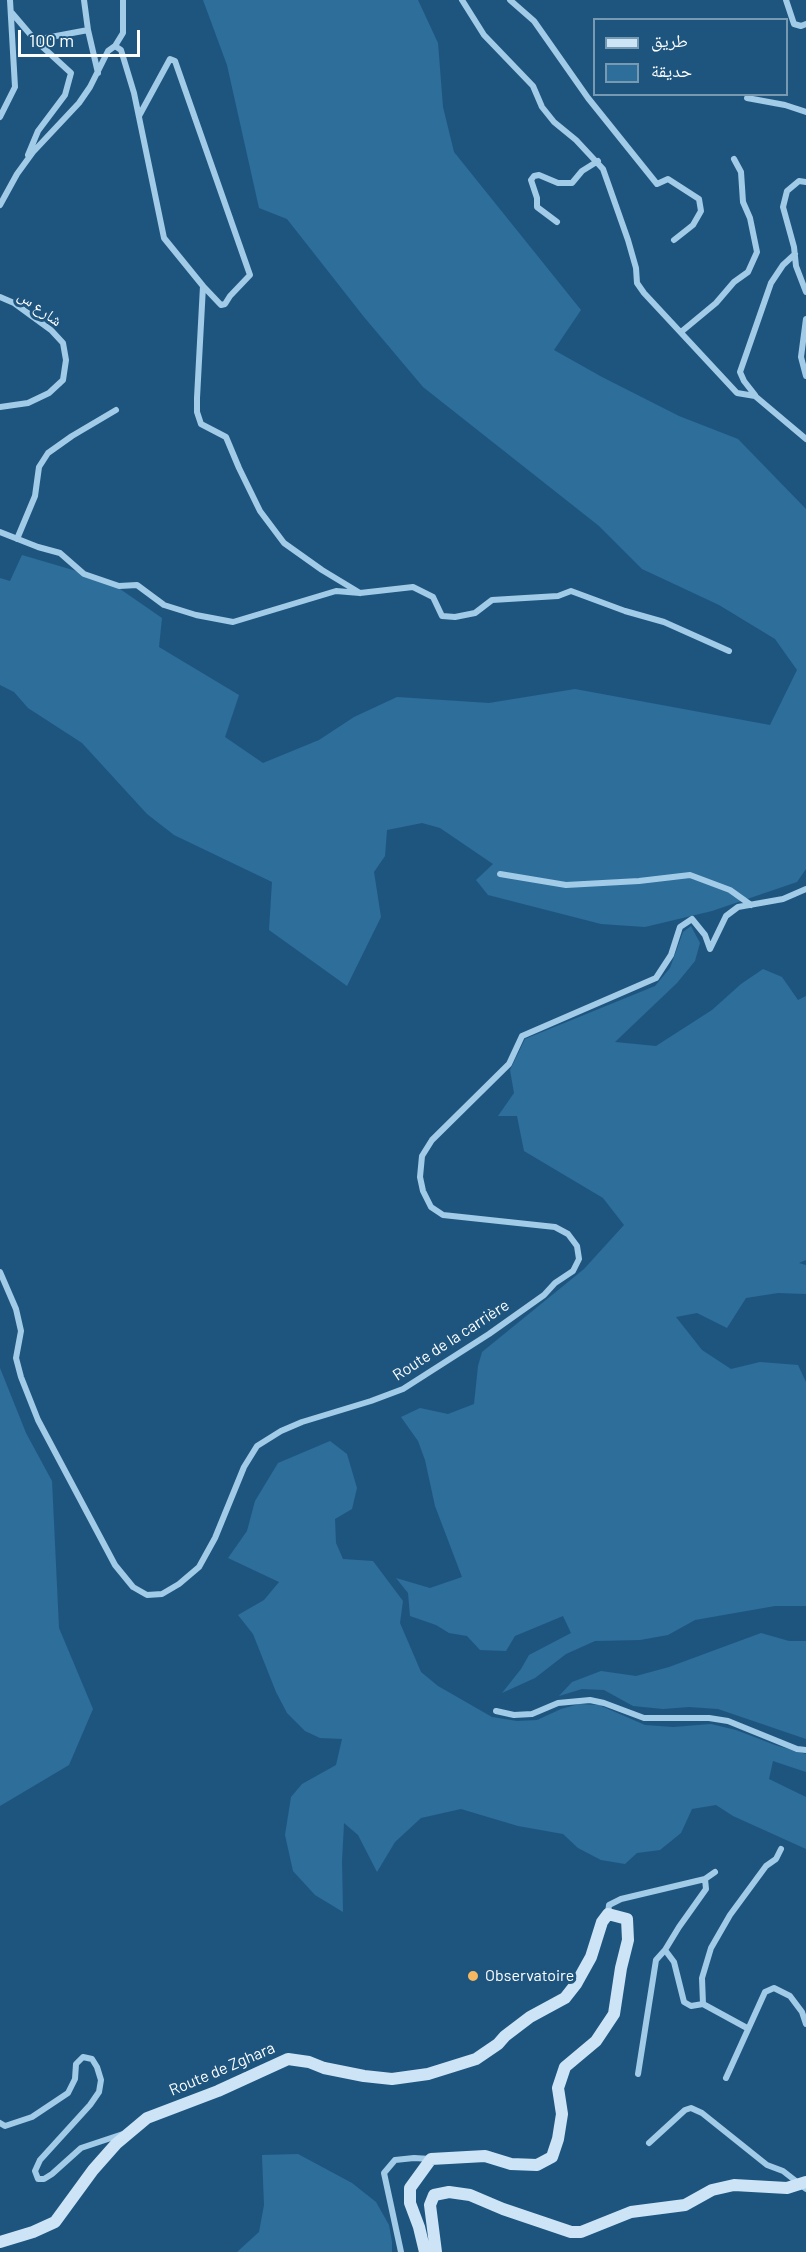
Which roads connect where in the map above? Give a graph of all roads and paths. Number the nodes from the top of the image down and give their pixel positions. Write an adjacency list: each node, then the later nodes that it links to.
1 (10, 0): 7 (street)
2 (84, 0): 9 (street)
3 (123, 0): 11 (street)
4 (462, 0): 18 (street)
5 (510, 0): 23 (street)
6 (786, 0): 8 (street)
7 (12, 13): 10 (street); 15 (street)
8 (806, 24)
9 (88, 30): 10 (street); 12 (street)
10 (35, 40): 19 (street)
11 (115, 46): 12 (street); 16 (street)
12 (98, 73): 19 (street)
13 (747, 98): 14 (street)
14 (806, 112)
15 (0, 117)
16 (138, 118): 25 (street); 25 (street)
17 (734, 159): 29 (street)
18 (598, 161): 22 (street); 29 (street)
19 (23, 166): 21 (street)
20 (806, 182): 24 (street)
21 (0, 206)
22 (557, 222)
23 (674, 240)
24 (795, 254): 26 (street); 31 (street)
25 (203, 286): 37 (street)
26 (806, 292)
27 (0, 297): 32 (street, شارع ﺱ)
28 (806, 320): 30 (street)
29 (681, 332): 31 (street)
30 (806, 376)
31 (755, 396): 34 (street)
32 (0, 407)
33 (116, 410): 36 (street)
34 (806, 439)
35 (0, 532): 36 (street)
36 (16, 539): 37 (street)
37 (360, 593): 38 (street)
38 (729, 651)
39 (500, 874): 41 (street)
40 (806, 889): 41 (street)
41 (751, 905): 42 (street, Route de la carrière)
42 (0, 1272)
43 (496, 1711): 44 (street)
44 (806, 1750)
45 (781, 1849): 50 (street)
46 (715, 1872): 47 (street)
47 (705, 1879): 48 (street); 49 (street)
48 (608, 1914): 56 (street, Route de Zghara); 58 (street)
49 (665, 1950): 50 (street); 53 (street)
50 (703, 2004): 52 (street)
51 (806, 2024): 52 (street)
52 (747, 2028): 54 (street)
53 (638, 2074)
54 (726, 2078)
55 (0, 2123): 56 (street)
56 (131, 2132): 60 (street, Route de Zghara)
57 (649, 2143): 59 (street)
58 (431, 2159): 61 (street); 62 (street)
59 (804, 2185): 63 (street)
60 (0, 2242)
61 (401, 2252)
62 (425, 2252)
63 (436, 2252)

